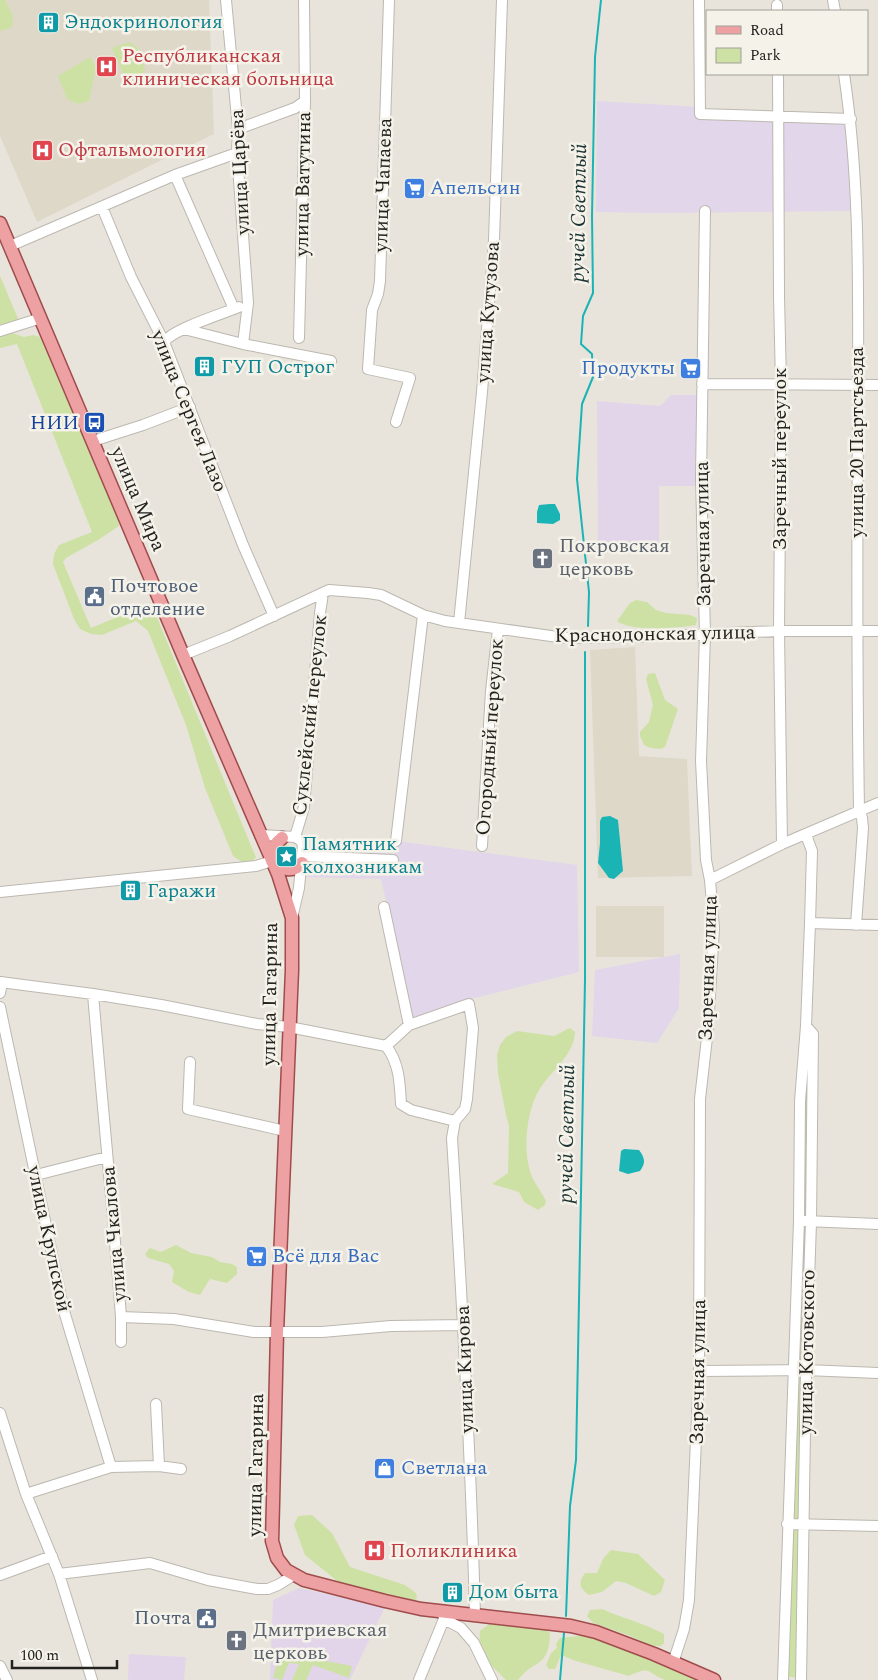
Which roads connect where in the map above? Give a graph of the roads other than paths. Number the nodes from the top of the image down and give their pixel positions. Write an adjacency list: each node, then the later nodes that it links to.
1 (226, 0): 11 (street, улица Царёва)
2 (304, 0): 8 (street, улица Ватутина)
3 (389, 0): 32 (street, улица Чапаева)
4 (502, 0): 37 (street, улица Кутузова)
5 (699, 0): 9 (street)
6 (778, 75): 9 (street, Заречный переулок)
7 (844, 75): 10 (street, улица 20 Партсъезда)
8 (305, 101): 11 (street); 23 (street, улица Ватутина)
9 (779, 116): 10 (street); 28 (street, Заречный переулок)
10 (851, 119): 29 (street, улица 20 Партсъезда)
11 (238, 129): 12 (street, улица Царёва)
12 (237, 153): 13 (street); 18 (street, улица Царёва)
13 (175, 175): 14 (street); 19 (street)
14 (102, 207): 17 (street); 24 (street, улица Сергея Лазо)
15 (705, 211): 27 (street, Заречная улица)
16 (0, 222): 17 (main road, улица Мира)
17 (10, 246): 20 (main road, улица Мира)
18 (248, 303): 19 (street); 25 (street, улица Царёва)
19 (234, 309): 21 (street)
20 (41, 318): 22 (street); 33 (main road, улица Мира)
21 (184, 329): 24 (street); 25 (street)
22 (0, 331)
23 (299, 338)
24 (164, 342): 31 (street, улица Сергея Лазо)
25 (243, 344): 26 (street)
26 (331, 361)
27 (702, 384): 28 (street); 42 (street, Заречная улица)
28 (782, 384): 29 (street); 39 (street, Заречный переулок)
29 (858, 385): 30 (street); 40 (street, улица 20 Партсъезда)
30 (878, 385)
31 (190, 407): 33 (street); 36 (street, улица Сергея Лазо)
32 (396, 422)
33 (93, 441): 43 (main road, улица Мира)
34 (323, 593): 35 (street, Краснодонская улица); 36 (street, Краснодонская улица); 49 (street, Суклейский переулок)
35 (423, 615): 37 (street, Краснодонская улица); 50 (street)
36 (274, 616): 43 (street, Краснодонская улица)
37 (459, 623): 38 (street, Краснодонская улица)
38 (498, 629): 42 (street, Краснодонская улица); 52 (street, Огородный переулок)
39 (780, 631): 40 (street, Краснодонская улица); 42 (street, Краснодонская улица); 51 (street, Заречный переулок)
40 (857, 631): 41 (street, Краснодонская улица); 45 (street, улица 20 Партсъезда)
41 (878, 631)
42 (705, 634): 57 (street, Заречная улица)
43 (183, 655): 47 (main road, улица Мира)
44 (878, 803): 45 (street)
45 (859, 811): 46 (street); 62 (street, улица 20 Партсъезда)
46 (823, 828): 48 (street); 53 (street)
47 (262, 835): 49 (street, Суклейский переулок); 56 (main road, улица Мира)
48 (806, 835): 51 (street); 53 (street, улица Котовского)
49 (289, 837): 54 (street, Суклейский переулок); 56 (main road)
50 (396, 841)
51 (782, 844): 57 (street)
52 (482, 846)
53 (812, 851): 61 (street, улица Котовского)
54 (303, 859): 55 (street); 56 (main road); 60 (street)
55 (393, 860)
56 (272, 861): 58 (street); 60 (main road, улица Гагарина)
57 (710, 880): 86 (street, Заречная улица)
58 (0, 892)
59 (384, 907): 68 (street)
60 (292, 918): 70 (main road, улица Гагарина)
61 (810, 924): 62 (street); 69 (street, улица Котовского)
62 (856, 925): 63 (street)
63 (878, 925)
64 (1, 982): 65 (street); 66 (street)
65 (0, 993)
66 (93, 994): 70 (street); 75 (street, улица Чкалова)
67 (0, 1007): 76 (street, улица Крупской)
68 (409, 1024): 71 (street); 73 (street, улица Кирова)
69 (806, 1026): 77 (street, улица Котовского); 78 (street, улица Котовского)
70 (289, 1027): 71 (street); 74 (main road, улица Гагарина)
71 (386, 1046): 73 (street)
72 (190, 1062): 74 (street)
73 (455, 1122): 81 (street, улица Кирова)
74 (285, 1131): 82 (main road, улица Гагарина)
75 (107, 1157): 76 (street); 80 (street, улица Чкалова)
76 (36, 1175): 92 (street, улица Крупской)
77 (799, 1221): 78 (street); 84 (street, улица Котовского)
78 (811, 1222): 79 (street); 85 (street, улица Котовского)
79 (878, 1224)
80 (121, 1317): 82 (street, улица Чкалова); 83 (street)
81 (464, 1325): 82 (street); 104 (street, улица Кирова)
82 (277, 1332): 101 (main road, улица Гагарина)
83 (121, 1342)
84 (792, 1370): 85 (street); 86 (street); 95 (street, улица Котовского)
85 (806, 1370): 87 (street); 96 (street, улица Котовского)
86 (699, 1371): 106 (street, Заречная улица)
87 (878, 1373)
88 (156, 1404): 91 (street)
89 (0, 1414): 90 (street)
90 (2, 1430): 94 (street)
91 (159, 1466): 92 (street); 93 (street)
92 (110, 1467): 94 (street)
93 (182, 1469)
94 (26, 1494): 98 (street)
95 (787, 1524): 96 (street); 113 (street, улица Котовского)
96 (804, 1524): 97 (street); 114 (street, улица Котовского)
97 (878, 1526)
98 (52, 1556): 99 (street); 100 (street)
99 (59, 1574): 101 (street); 109 (street)
100 (0, 1575)
101 (294, 1576): 103 (main road, улица Гагарина)
102 (462, 1615): 103 (main road, улица Гагарина); 104 (main road, улица Гагарина); 105 (street)
103 (443, 1616): 105 (street); 110 (street)
104 (475, 1616): 106 (main road, улица Гагарина)
105 (461, 1628): 111 (street)
106 (673, 1663): 112 (main road, улица Гагарина)
107 (0, 1666): 108 (street)
108 (7, 1680)
109 (92, 1680)
110 (418, 1680)
111 (492, 1680)
112 (714, 1680)
113 (782, 1680)
114 (800, 1680)

